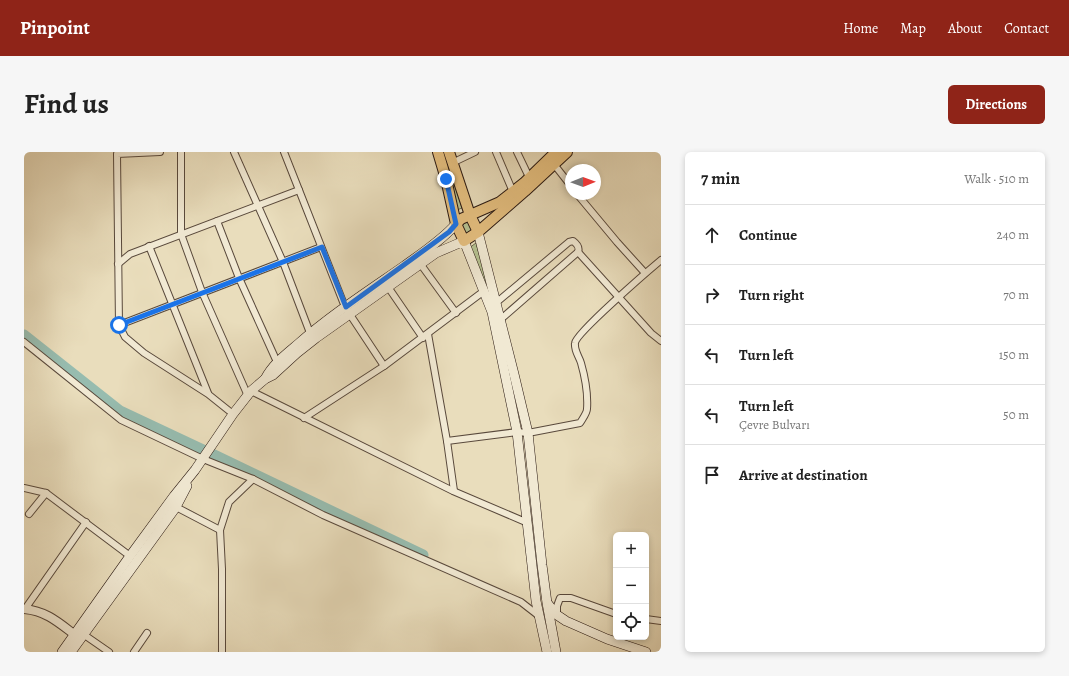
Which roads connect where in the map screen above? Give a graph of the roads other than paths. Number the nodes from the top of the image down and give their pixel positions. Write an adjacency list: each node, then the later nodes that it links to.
1 (160, 152): 11 (street)
2 (181, 152): 24 (street)
3 (234, 152): 19 (street)
4 (284, 152): 16 (street)
5 (438, 152): 22 (main road)
6 (449, 152): 13 (main road)
7 (475, 152): 13 (street)
8 (496, 152): 17 (street)
9 (517, 152): 15 (street)
10 (567, 152): 12 (main road)
11 (117, 153): 32 (street)
12 (553, 158): 14 (street); 15 (main road); 23 (main road)
13 (452, 163): 20 (main road)
14 (565, 177)
15 (529, 178): 17 (main road)
16 (299, 190): 19 (street); 27 (street)
17 (513, 192): 20 (main road)
18 (582, 200): 33 (street)
19 (258, 205): 21 (street); 31 (street)
20 (470, 215): 22 (main road); 23 (main road)
21 (217, 221): 24 (street); 34 (street)
22 (456, 224): 25 (main road); 30 (main road)
23 (478, 232): 25 (main road); 39 (main road)
24 (181, 234): 26 (street); 37 (street)
25 (464, 241): 30 (main road); 36 (main road)
26 (149, 246): 32 (street); 40 (street)
27 (322, 247): 31 (street); 41 (street)
28 (578, 252): 38 (street); 39 (street); 43 (street)
29 (661, 260): 33 (street)
30 (418, 261): 35 (main road); 42 (street)
31 (283, 262): 34 (street); 45 (street)
32 (118, 264): 44 (street)
33 (645, 273): 38 (street)
34 (239, 278): 37 (street); 49 (street)
35 (386, 283): 41 (main road); 46 (street)
36 (484, 291): 42 (street); 56 (main road)
37 (202, 292): 40 (street); 52 (street)
38 (619, 298): 47 (street); 57 (street)
39 (497, 302): 43 (main road)
40 (172, 305): 44 (street); 53 (street)
41 (348, 311): 45 (main road); 50 (street); 51 (main road)
42 (456, 313): 46 (street)
43 (501, 318): 57 (main road)
44 (119, 325): 53 (street)
45 (310, 333): 49 (main road)
46 (425, 336): 50 (street); 58 (street)
47 (661, 341)
48 (24, 342): 59 (street)
49 (277, 362): 51 (main road)
50 (384, 366): 55 (street)
51 (265, 379): 52 (main road)
52 (250, 393): 54 (main road); 55 (street)
53 (208, 394): 54 (street)
54 (233, 414): 59 (main road)
55 (304, 418): 63 (street)
56 (517, 432): 57 (street); 58 (street); 68 (main road)
57 (528, 433): 73 (main road)
58 (447, 441): 63 (street)
59 (203, 459): 60 (main road); 61 (street)
60 (195, 470): 65 (main road); 70 (main road)
61 (253, 480): 69 (street); 72 (street)
62 (24, 488): 64 (street)
63 (454, 491): 68 (street)
64 (46, 493): 66 (street); 67 (street)
65 (176, 507): 69 (street); 81 (main road)
66 (30, 514)
67 (86, 522): 70 (street); 74 (street)
68 (528, 523): 71 (main road)
69 (220, 530): 86 (street)
70 (130, 556): 81 (main road)
71 (536, 601): 72 (street); 73 (main road); 76 (main road)
72 (521, 602): 76 (street)
73 (547, 603): 77 (main road)
74 (24, 609): 81 (street)
75 (613, 613): 77 (street)
76 (538, 616): 77 (main road); 87 (main road)
77 (558, 619): 88 (main road); 89 (main road)
78 (649, 619): 79 (street)
79 (661, 621)
80 (147, 633): 85 (street)
81 (79, 635): 82 (main road); 83 (main road); 84 (street)
82 (62, 652)
83 (71, 652)
84 (109, 652)
85 (134, 652)
86 (222, 652)
87 (547, 652)
88 (556, 652)
89 (646, 652)

